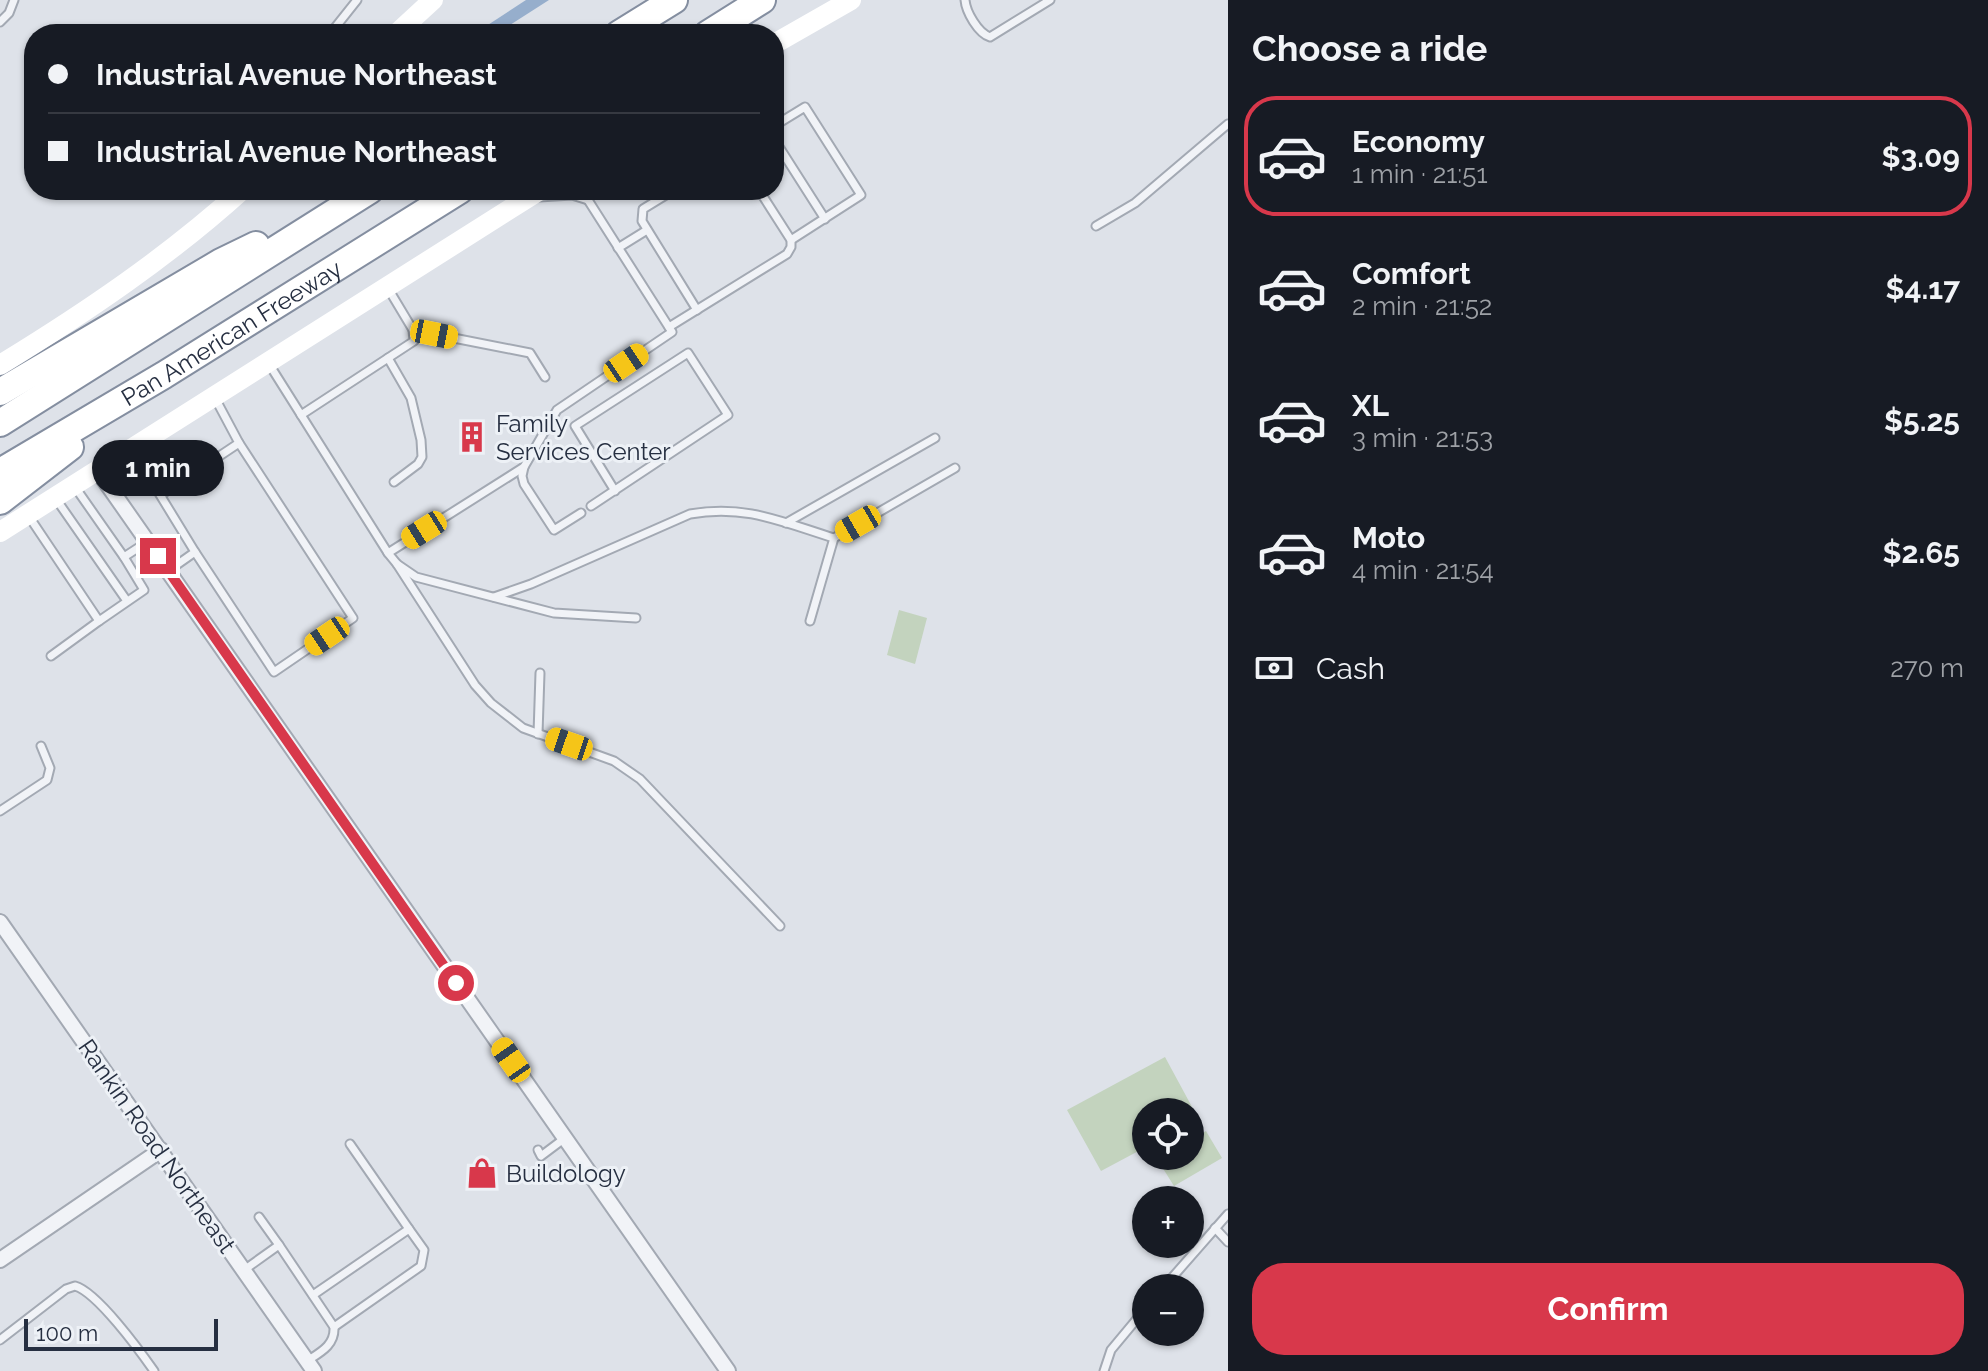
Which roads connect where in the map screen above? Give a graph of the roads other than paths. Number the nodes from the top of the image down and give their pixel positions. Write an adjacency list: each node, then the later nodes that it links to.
1 (14, 0): 10 (lane)
2 (357, 0): 11 (lane)
3 (420, 0): 12 (main road)
4 (433, 0): 13 (main road)
5 (674, 0): 14 (highway)
6 (762, 0): 15 (highway)
7 (851, 0): 16 (main road)
8 (965, 0): 9 (lane)
9 (1050, 0)
10 (0, 22)
11 (338, 24)
12 (402, 24)
13 (405, 24)
14 (635, 24)
15 (724, 24)
16 (784, 38)
17 (784, 120): 28 (lane)
18 (1228, 124): 29 (lane)
19 (784, 155): 28 (lane)
20 (230, 200): 39 (main road)
21 (348, 200): 42 (highway)
22 (352, 200): 45 (highway, Pan American Freeway)
23 (444, 200): 40 (highway, Pan American Freeway)
24 (525, 200): 33 (main road)
25 (588, 200): 32 (lane)
26 (658, 200): 30 (lane)
27 (765, 200): 31 (lane)
28 (825, 219): 31 (lane)
29 (1096, 226)
30 (647, 230): 32 (lane); 34 (lane)
31 (791, 240): 34 (lane)
32 (618, 248): 35 (lane)
33 (388, 288): 36 (lane); 38 (main road)
34 (697, 310): 35 (lane)
35 (669, 327): 49 (lane)
36 (413, 330): 37 (lane); 41 (lane)
37 (388, 358): 44 (lane); 53 (lane)
38 (268, 362): 43 (main road); 44 (lane)
39 (0, 364)
40 (164, 375): 52 (highway, Pan American Freeway); 58 (highway)
41 (545, 377)
42 (0, 392)
43 (214, 396): 47 (lane); 48 (main road)
44 (301, 415): 67 (lane)
45 (0, 423)
46 (935, 438): 62 (lane)
47 (239, 443): 56 (lane); 66 (lane)
48 (132, 448): 51 (main road); 56 (lane)
49 (524, 467): 60 (lane); 67 (lane)
50 (955, 468): 64 (lane)
51 (98, 471): 54 (main road); 65 (street)
52 (0, 472)
53 (394, 482)
54 (74, 486): 57 (main road); 68 (lane)
55 (615, 491): 55 (lane); 59 (lane)
56 (161, 495): 66 (lane)
57 (55, 498): 61 (main road); 72 (lane)
58 (0, 501)
59 (591, 506)
60 (581, 513)
61 (28, 515): 63 (main road); 74 (lane)
62 (786, 523): 64 (lane); 71 (lane)
63 (0, 532)
64 (834, 538): 75 (lane)
65 (147, 542): 68 (lane); 70 (street)
66 (195, 552): 70 (lane)
67 (388, 553): 69 (lane)
68 (124, 557): 72 (lane)
69 (397, 564): 71 (lane); 78 (lane)
70 (168, 571): 83 (street)
71 (492, 597): 73 (lane)
72 (127, 601): 74 (lane)
73 (636, 618)
74 (99, 621): 76 (lane)
75 (810, 621)
76 (51, 656)
77 (540, 673): 78 (lane)
78 (538, 734): 82 (lane)
79 (41, 746): 80 (lane)
80 (0, 811)
81 (0, 922): 85 (street, Rankin Road Northeast)
82 (780, 926)
83 (565, 1138): 86 (lane); 102 (street)
84 (350, 1144): 90 (lane)
85 (161, 1150): 93 (street); 94 (street, Rankin Road Northeast)
86 (538, 1150)
87 (1228, 1214): 89 (lane)
88 (259, 1217): 92 (lane)
89 (1215, 1228): 91 (lane); 95 (lane)
90 (409, 1229): 96 (lane); 98 (lane)
91 (1228, 1242)
92 (279, 1245): 94 (lane); 96 (lane)
93 (0, 1260)
94 (244, 1270): 100 (street, Rankin Road Northeast)
95 (1175, 1274)
96 (313, 1295): 98 (lane)
97 (1132, 1325): 103 (lane)
98 (334, 1327): 100 (lane)
99 (0, 1340): 101 (lane)
100 (311, 1366)
101 (154, 1371)
102 (728, 1371)
103 (1104, 1371)

